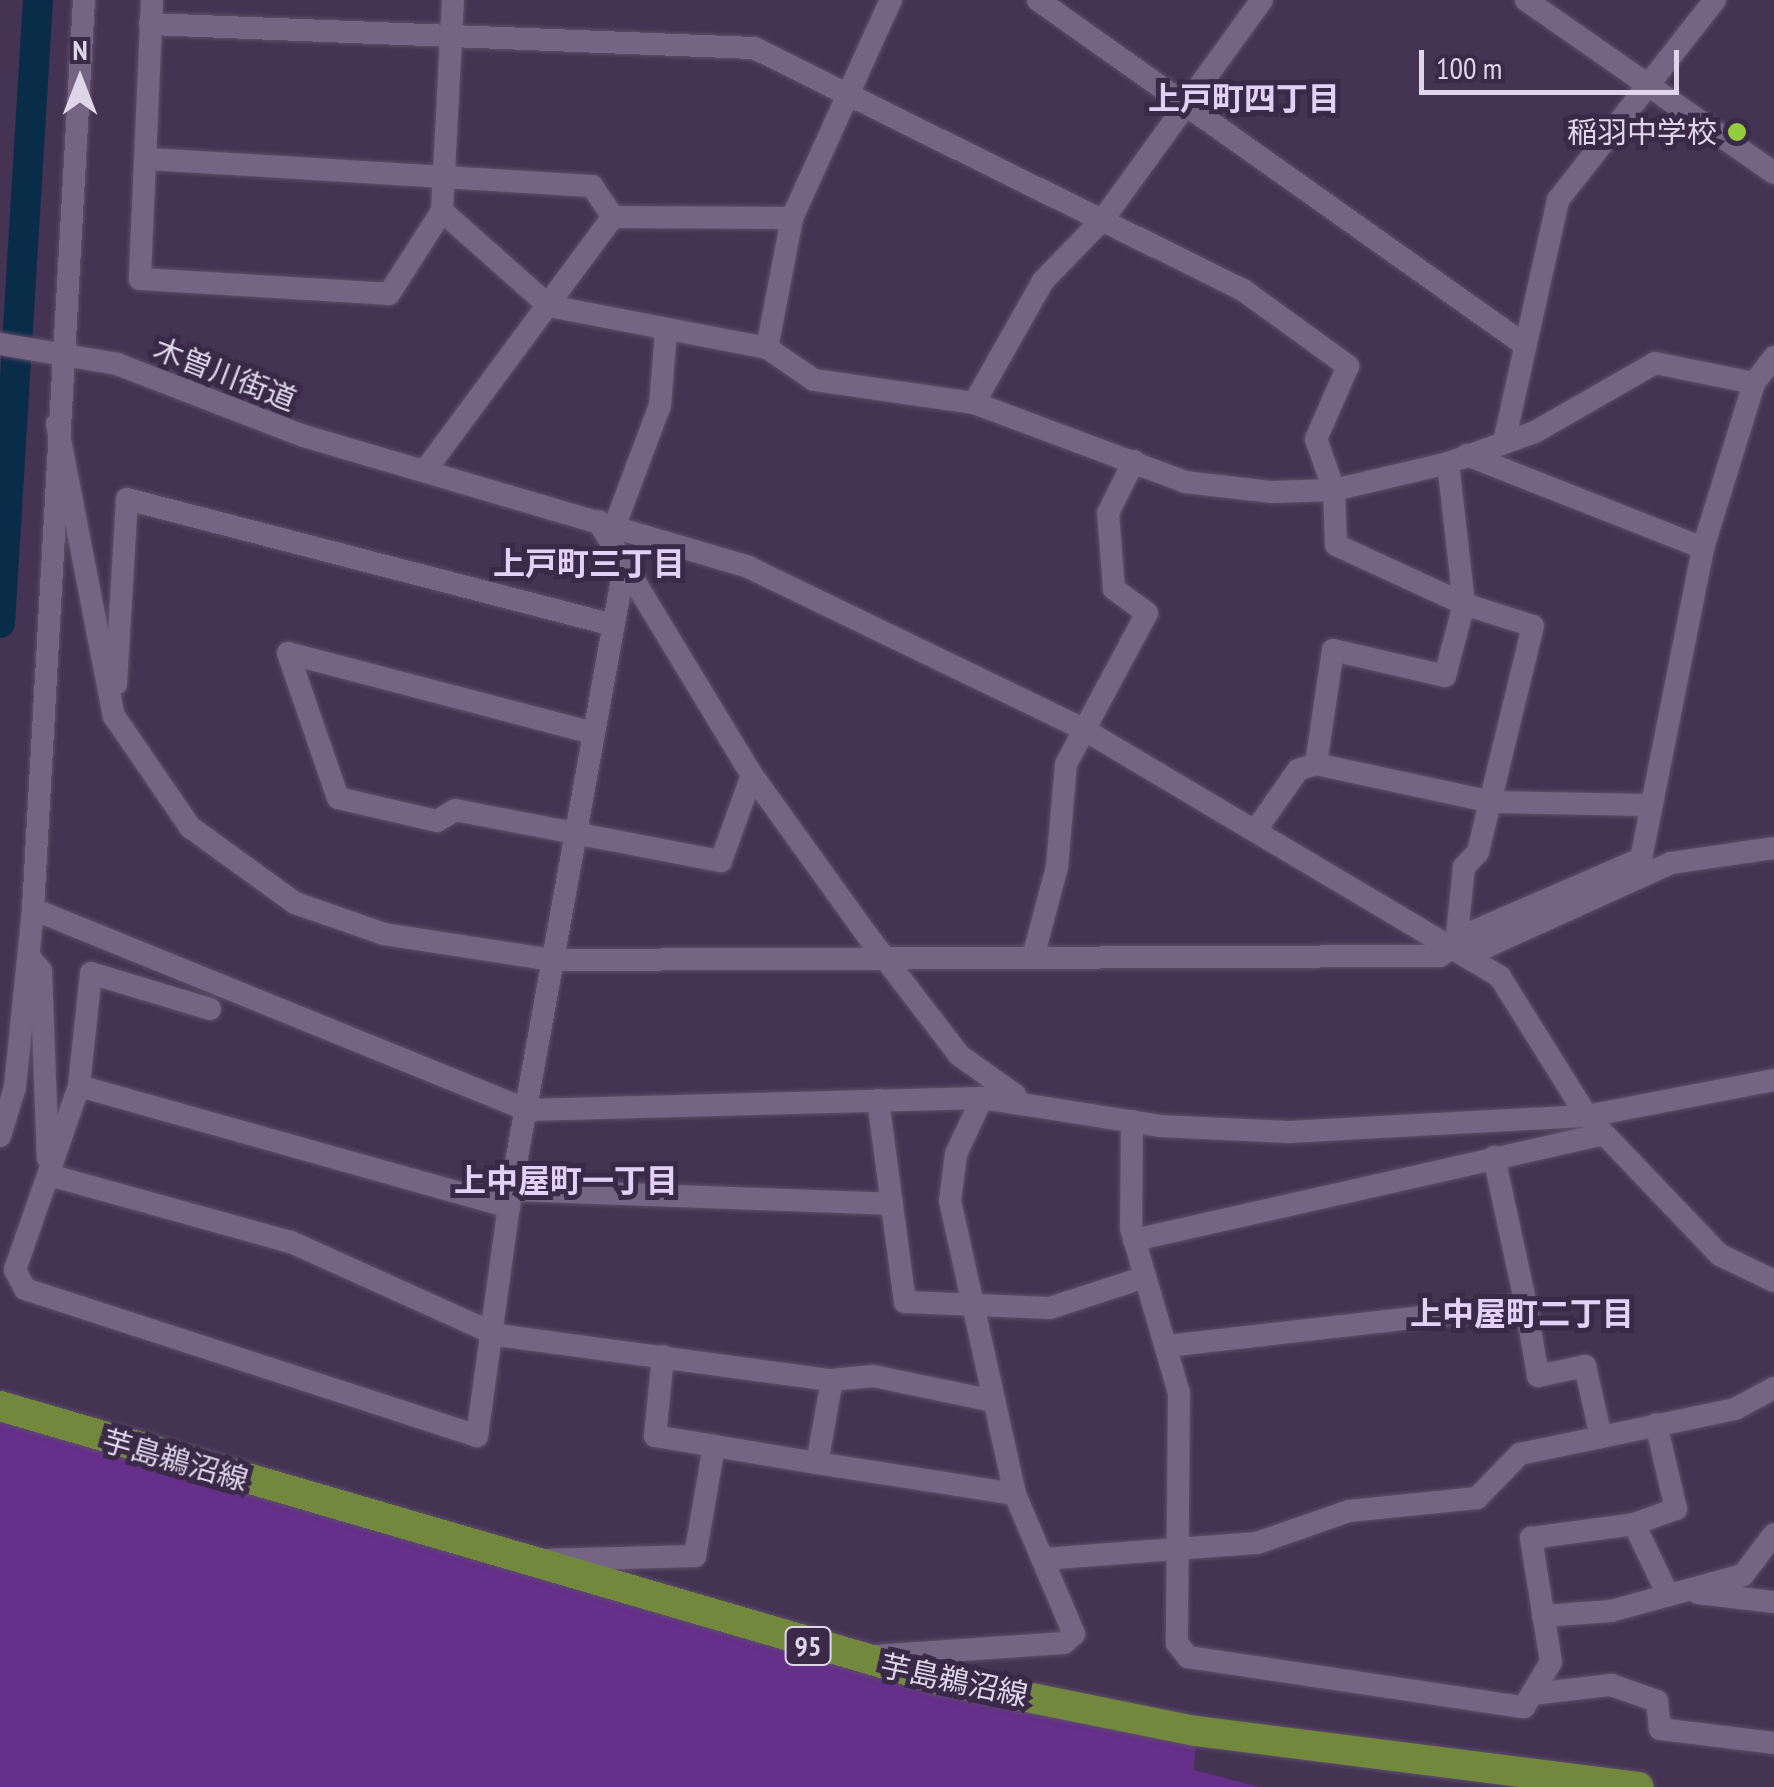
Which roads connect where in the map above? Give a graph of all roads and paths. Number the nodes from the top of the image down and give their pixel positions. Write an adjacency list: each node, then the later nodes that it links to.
1 (84, 0): 25 (street)
2 (453, 0): 9 (street)
3 (891, 0): 11 (street)
4 (1038, 0): 12 (street)
5 (1262, 0): 12 (street)
6 (1526, 0): 10 (street)
7 (1715, 0): 10 (street)
8 (151, 12): 9 (street); 13 (street)
9 (451, 35): 11 (street); 15 (street)
10 (1653, 89): 14 (street); 22 (street)
11 (846, 94): 18 (street); 19 (street)
12 (1186, 108): 19 (street); 22 (street)
13 (149, 159): 15 (street); 16 (street)
14 (1774, 173)
15 (444, 174): 16 (street); 17 (street)
16 (442, 211): 20 (street)
17 (613, 217): 18 (street); 20 (street)
18 (792, 218): 24 (street)
19 (1104, 218): 28 (street); 34 (street)
20 (549, 306): 21 (street); 33 (street)
21 (666, 332): 24 (street); 35 (street)
22 (1522, 342): 30 (street)
23 (0, 344): 25 (street, 木曽川街道)
24 (767, 348): 28 (street)
25 (58, 350): 29 (street); 33 (street, 木曽川街道)
26 (1774, 357): 27 (street)
27 (1754, 383): 30 (street); 36 (street)
28 (974, 403): 32 (street)
29 (57, 424): 40 (street); 50 (street)
30 (1504, 442): 31 (street)
31 (1457, 459): 34 (street); 36 (street); 38 (street)
32 (1134, 461): 34 (street); 41 (street)
33 (427, 468): 35 (street, 木曽川街道)
34 (1334, 490): 38 (street)
35 (606, 523): 37 (street); 41 (street, 木曽川街道)
36 (1704, 548): 46 (street)
37 (624, 568): 39 (street); 44 (street)
38 (1464, 604): 43 (street); 45 (street)
39 (613, 625): 40 (street); 42 (street)
40 (114, 716): 54 (street)
41 (1082, 728): 47 (street, 木曽川街道); 53 (street)
42 (593, 732): 48 (street); 48 (street)
43 (1316, 764): 45 (street); 47 (street)
44 (752, 775): 48 (street); 55 (street)
45 (1492, 802): 46 (street); 51 (street)
46 (1646, 806): 51 (street)
47 (1256, 830): 51 (street, 木曽川街道)
48 (574, 832): 54 (street)
49 (1774, 848): 51 (street)
50 (33, 909): 52 (street); 62 (street)
51 (1456, 945): 53 (street); 64 (street, 木曽川街道)
52 (29, 956): 65 (street); 67 (street)
53 (1033, 956): 55 (street)
54 (552, 960): 55 (street); 62 (street)
55 (889, 964): 61 (street)
56 (210, 1009): 58 (street)
57 (1774, 1080): 64 (street)
58 (79, 1086): 67 (street); 68 (street)
59 (982, 1098): 60 (street); 61 (street); 74 (street)
60 (878, 1100): 62 (street); 69 (street)
61 (1047, 1105): 63 (street)
62 (527, 1110): 68 (street)
63 (1132, 1121): 64 (street); 70 (street)
64 (1594, 1125): 66 (street); 72 (street, 木曽川街道)
65 (0, 1136)
66 (1494, 1157): 70 (street); 73 (street)
67 (49, 1175): 75 (street); 75 (street)
68 (510, 1198): 69 (street); 75 (street)
69 (892, 1204): 74 (street)
70 (1134, 1240): 71 (street)
71 (1142, 1278): 74 (street); 76 (street)
72 (1774, 1281)
73 (1526, 1305): 76 (street); 83 (street)
74 (978, 1306): 80 (street)
75 (497, 1335): 77 (street)
76 (1166, 1346): 89 (street)
77 (664, 1356): 78 (street); 84 (street)
78 (832, 1380): 80 (street); 85 (street)
79 (1774, 1388): 82 (street)
80 (994, 1400): 86 (street)
81 (0, 1406): 91 (main road, 芋島鵜沼線 / 95)
82 (1656, 1424): 83 (street); 87 (street)
83 (1601, 1437): 89 (street)
84 (714, 1446): 85 (street); 91 (street)
85 (817, 1463): 86 (street)
86 (1015, 1494): 90 (street)
87 (1634, 1524): 92 (street); 94 (street)
88 (1774, 1534): 92 (street)
89 (1177, 1551): 90 (street); 96 (street)
90 (1043, 1559): 95 (street)
91 (538, 1567): 95 (main road, 芋島鵜沼線 / 95)
92 (1675, 1593): 93 (street); 94 (street)
93 (1774, 1602)
94 (1543, 1616): 96 (street)
95 (847, 1658): 98 (main road, 芋島鵜沼線 / 95)
96 (1532, 1694): 97 (street)
97 (1774, 1743)
98 (1638, 1787)

